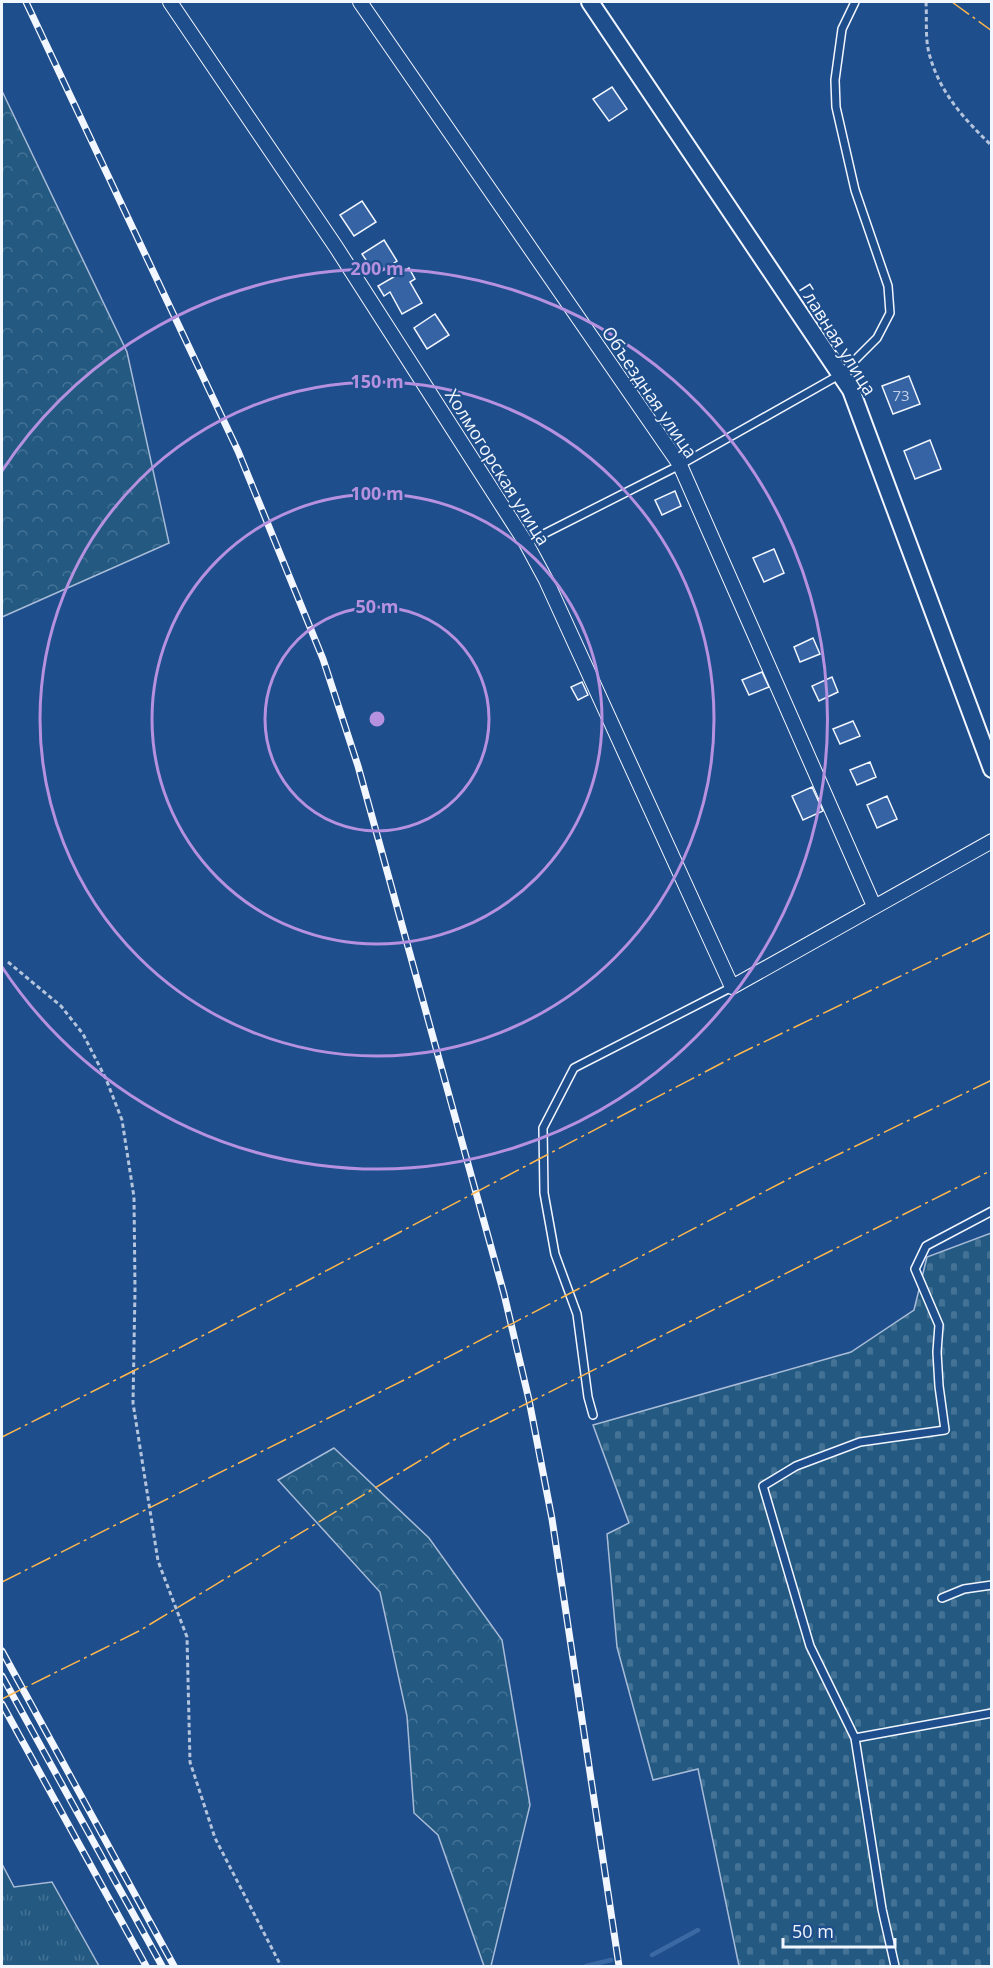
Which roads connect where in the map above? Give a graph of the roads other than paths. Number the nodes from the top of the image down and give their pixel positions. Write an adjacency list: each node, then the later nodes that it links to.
1 (170, 2): 7 (street, Холмогорская улица)
2 (360, 2): 6 (street, Объездная улица)
3 (590, 2): 5 (street, Главная улица)
4 (855, 2): 5 (lane)
5 (841, 374): 6 (lane); 8 (street, Главная улица)
6 (680, 465): 7 (lane); 10 (street, Объездная улица)
7 (526, 543): 11 (street, Холмогорская улица)
8 (992, 769)
9 (992, 841): 10 (street)
10 (874, 906): 11 (street)
11 (732, 987): 13 (lane)
12 (992, 1211): 17 (lane)
13 (593, 1415)
14 (992, 1585): 15 (lane)
15 (942, 1598)
16 (992, 1713): 17 (lane)
17 (855, 1738): 18 (lane)
18 (895, 1966)

